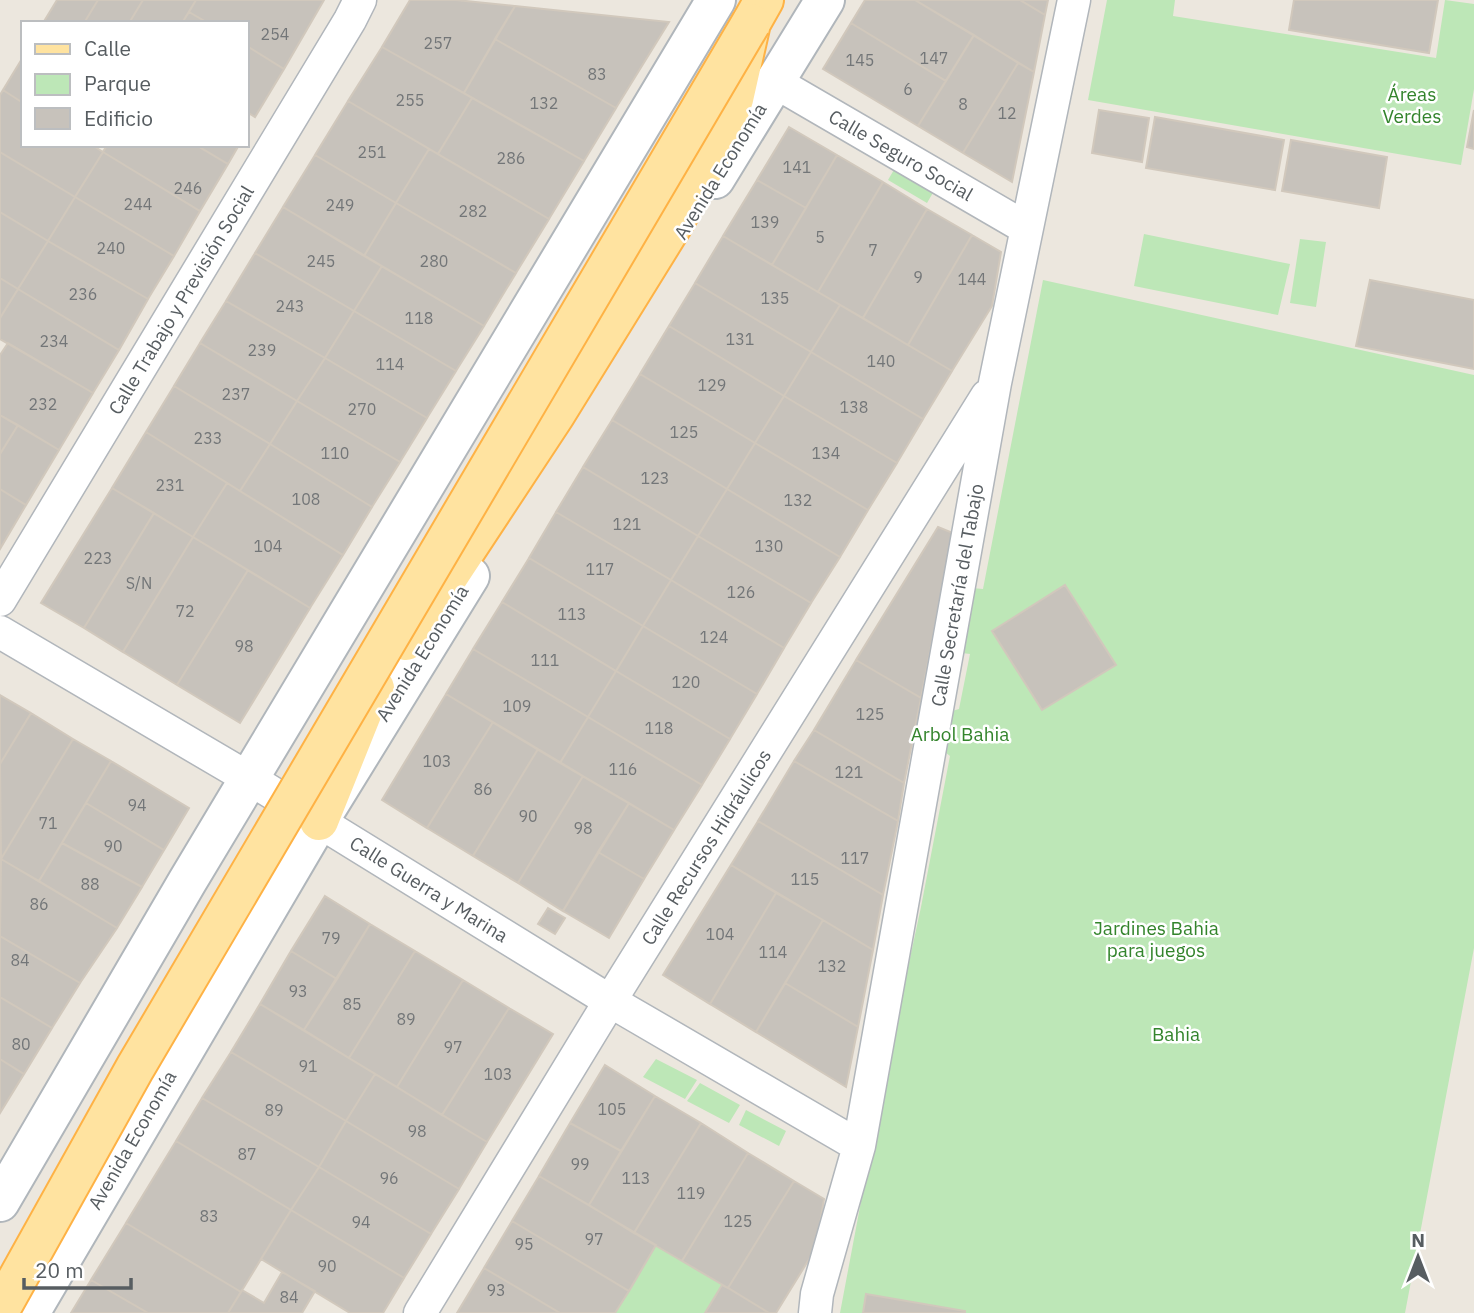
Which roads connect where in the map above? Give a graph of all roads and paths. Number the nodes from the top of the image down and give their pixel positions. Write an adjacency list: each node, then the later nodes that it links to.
1 (360, 0): 9 (street, Calle Trabajo y Previsión Social)
2 (715, 0): 11 (main road)
3 (825, 0): 6 (main road, Avenida Economía)
4 (1074, 0): 7 (street, Calle Secretaría del Tabajo)
5 (758, 12): 12 (main road); 17 (main road, bridge)
6 (775, 82): 7 (street, Calle Seguro Social); 12 (main road, Avenida Economía)
7 (1026, 228): 8 (street, Calle Secretaría del Tabajo)
8 (995, 383): 13 (street, Calle Recursos Hidráulicos); 14 (street, Calle Secretaría del Tabajo)
9 (0, 600)
10 (0, 632): 11 (street, Calle Guerra y Marina)
11 (250, 779): 12 (street, Calle Guerra y Marina); 15 (main road)
12 (318, 821): 13 (street, Calle Guerra y Marina); 18 (main road, Avenida Economía)
13 (610, 1001): 14 (street, Calle Guerra y Marina); 19 (street, Calle Recursos Hidráulicos)
14 (859, 1146): 16 (street, Calle Secretaría del Tabajo)
15 (0, 1202)
16 (812, 1307)
17 (0, 1310)
18 (30, 1313)
19 (421, 1313)

